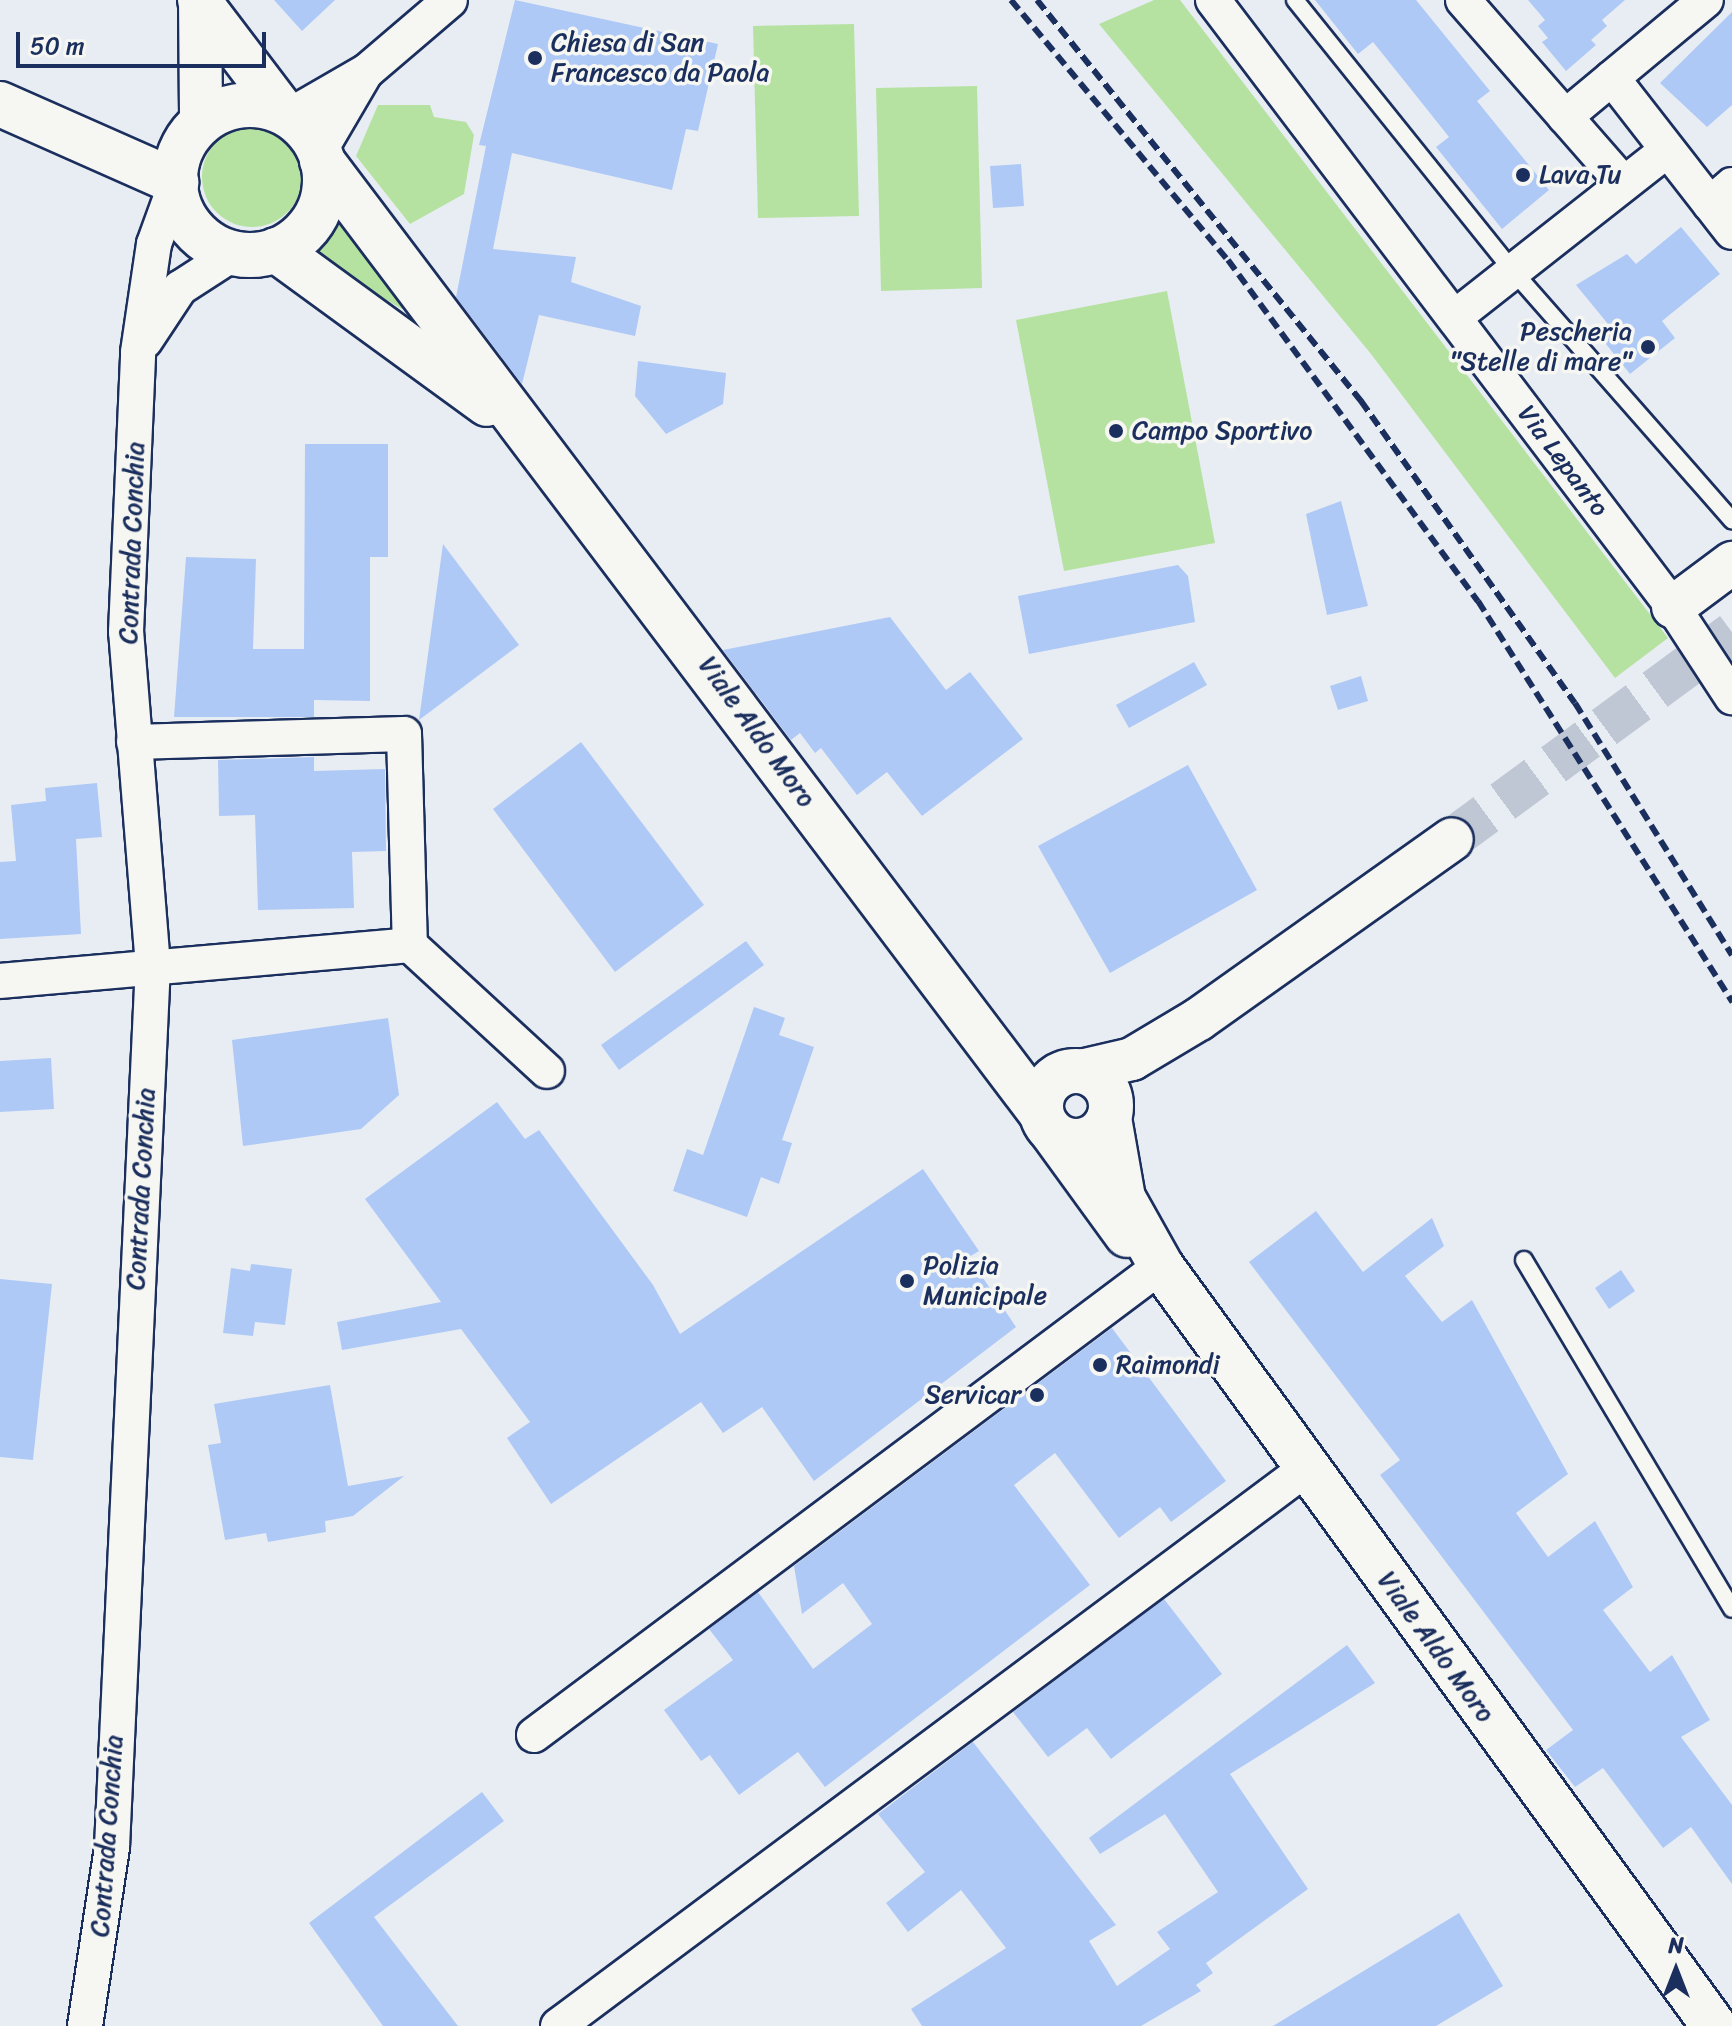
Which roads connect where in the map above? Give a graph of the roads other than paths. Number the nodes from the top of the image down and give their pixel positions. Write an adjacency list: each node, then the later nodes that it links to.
1 (200, 0): 10 (street); 13 (street)
2 (450, 0): 7 (street)
3 (1295, 0): 22 (lane)
4 (1463, 0): 11 (street)
5 (1706, 0): 8 (street)
6 (1215, 1): 23 (street, Via Lepanto)
7 (367, 71): 10 (street); 15 (street)
8 (1612, 78): 11 (street); 14 (street)
9 (0, 104): 12 (main road)
10 (286, 114): 13 (main road); 15 (main road)
11 (1565, 117): 17 (street)
12 (55, 123): 13 (main road); 16 (main road)
13 (197, 128): 16 (main road)
14 (1667, 150): 17 (street); 18 (street)
15 (320, 157): 20 (main road); 25 (main road, Viale Aldo Moro)
16 (176, 184): 21 (main road); 24 (street, Contrada Conchia)
17 (1624, 184): 22 (street)
18 (1721, 195): 19 (street)
19 (1732, 232)
20 (276, 250): 21 (main road); 25 (main road, Viale Aldo Moro)
21 (234, 253): 24 (street)
22 (1513, 271): 23 (street); 26 (lane)
23 (1455, 317): 28 (street, Via Lepanto)
24 (138, 352): 30 (street, Contrada Conchia)
25 (562, 474): 35 (main road, Viale Aldo Moro)
26 (1732, 520)
27 (1732, 563): 28 (street)
28 (1673, 607): 29 (street, Via Lepanto)
29 (1732, 697)
30 (134, 742): 32 (street); 33 (street, Contrada Conchia)
31 (1452, 839): 36 (street)
32 (410, 945): 33 (street); 37 (street)
33 (153, 966): 34 (street); 46 (street, Contrada Conchia)
34 (0, 981)
35 (951, 990): 38 (main road, Viale Aldo Moro); 40 (main road, Viale Aldo Moro)
36 (1199, 1019): 38 (street); 39 (street)
37 (547, 1071)
38 (1076, 1071): 39 (main road); 40 (main road)
39 (1110, 1113): 40 (main road); 42 (main road, Viale Aldo Moro)
40 (1047, 1123): 42 (main road, Viale Aldo Moro)
41 (1524, 1260): 44 (lane)
42 (1161, 1266): 43 (main road, Viale Aldo Moro); 45 (street)
43 (1307, 1468): 47 (street); 48 (main road, Viale Aldo Moro)
44 (1732, 1609)
45 (534, 1735)
46 (85, 2026)
47 (558, 2026)
48 (1714, 2026)

